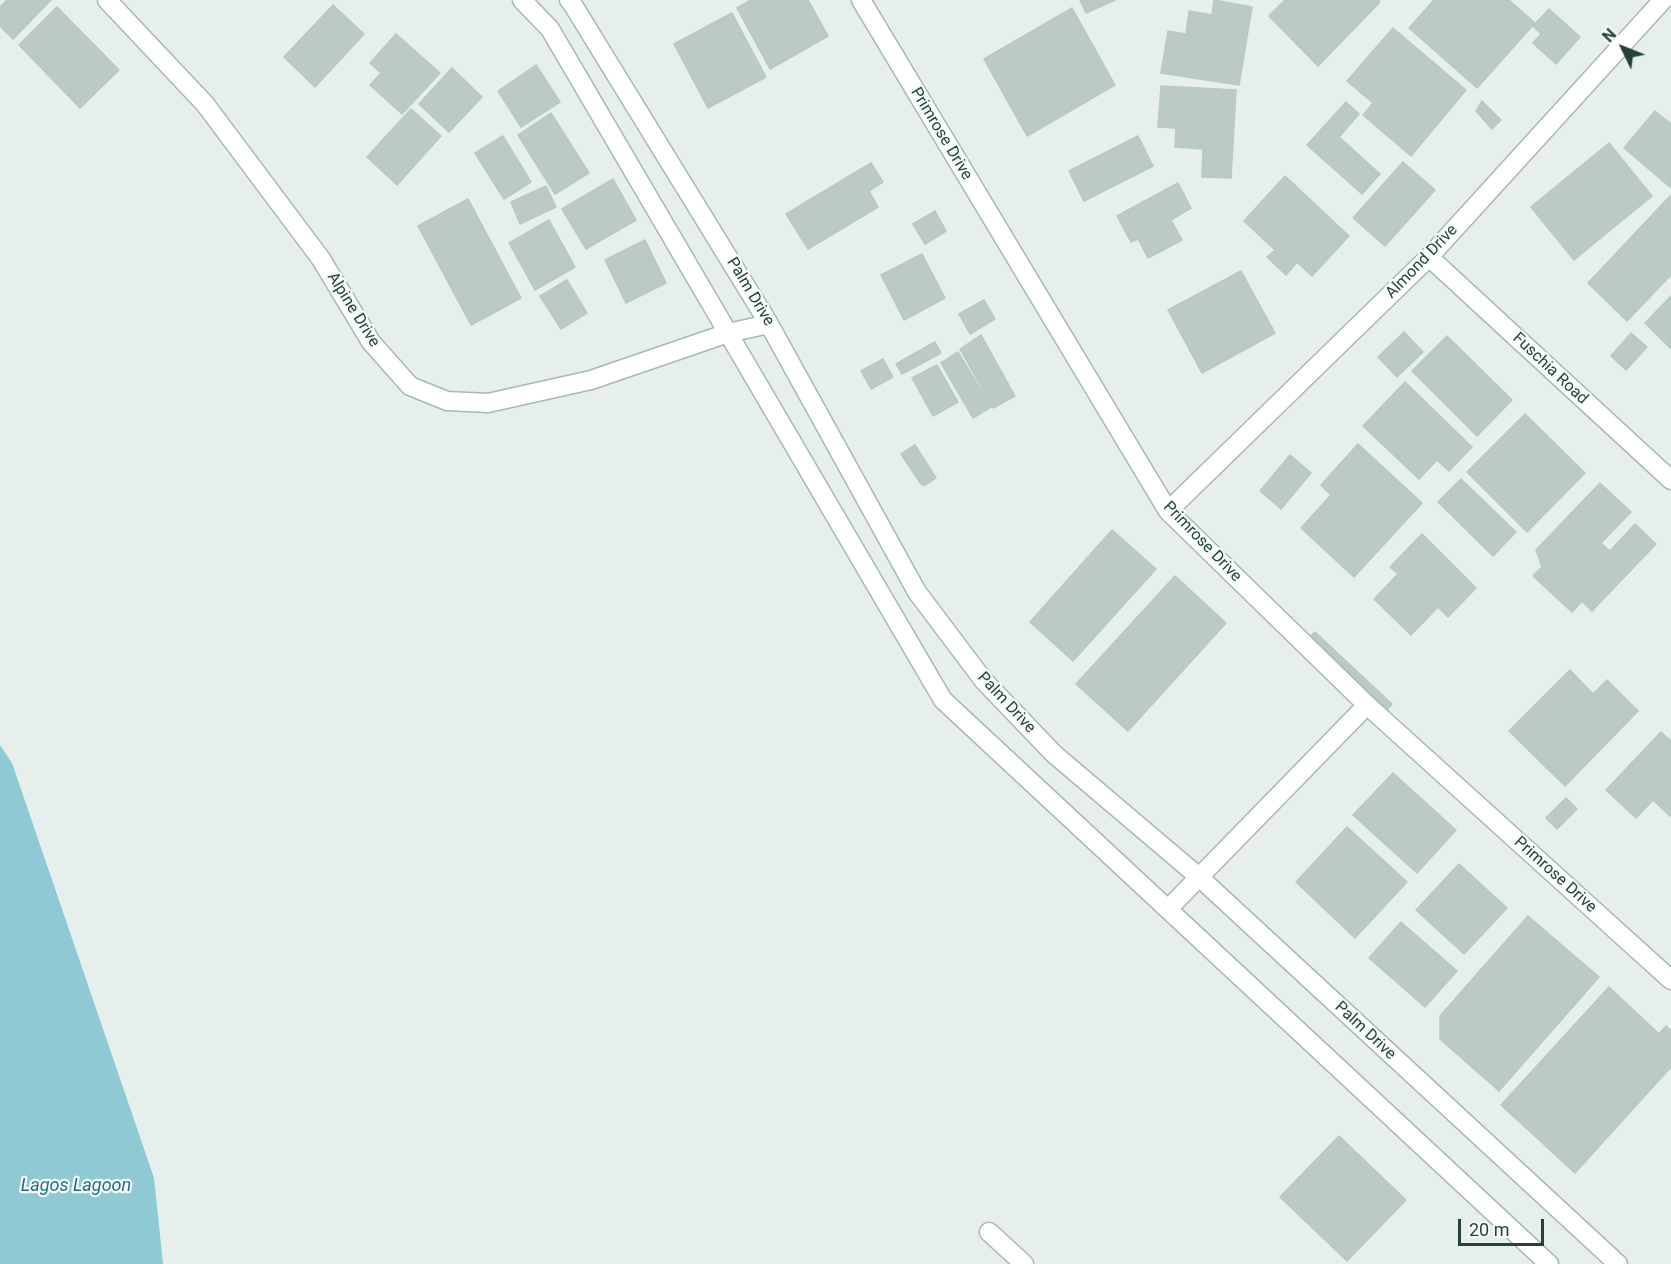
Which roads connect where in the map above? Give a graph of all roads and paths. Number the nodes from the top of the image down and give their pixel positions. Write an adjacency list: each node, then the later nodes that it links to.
1 (107, 0): 9 (street, Alpine Drive)
2 (522, 0): 6 (street)
3 (861, 0): 11 (street, Primrose Drive)
4 (1664, 0): 7 (street, Almond Drive)
5 (573, 2): 6 (street); 8 (street, Palm Drive)
6 (550, 29): 9 (street)
7 (1429, 257): 10 (street, Fuschia Road); 11 (street, Almond Drive)
8 (770, 324): 9 (street, Alpine Drive); 13 (street, Palm Drive)
9 (728, 333): 14 (street)
10 (1671, 480)
11 (1168, 511): 12 (street, Primrose Drive)
12 (1367, 705): 13 (street); 15 (street, Primrose Drive)
13 (1199, 877): 14 (street); 19 (street, Palm Drive)
14 (1168, 909): 18 (street)
15 (1671, 980)
16 (989, 1232): 17 (street)
17 (1024, 1264)
18 (1549, 1264)
19 (1618, 1264)

